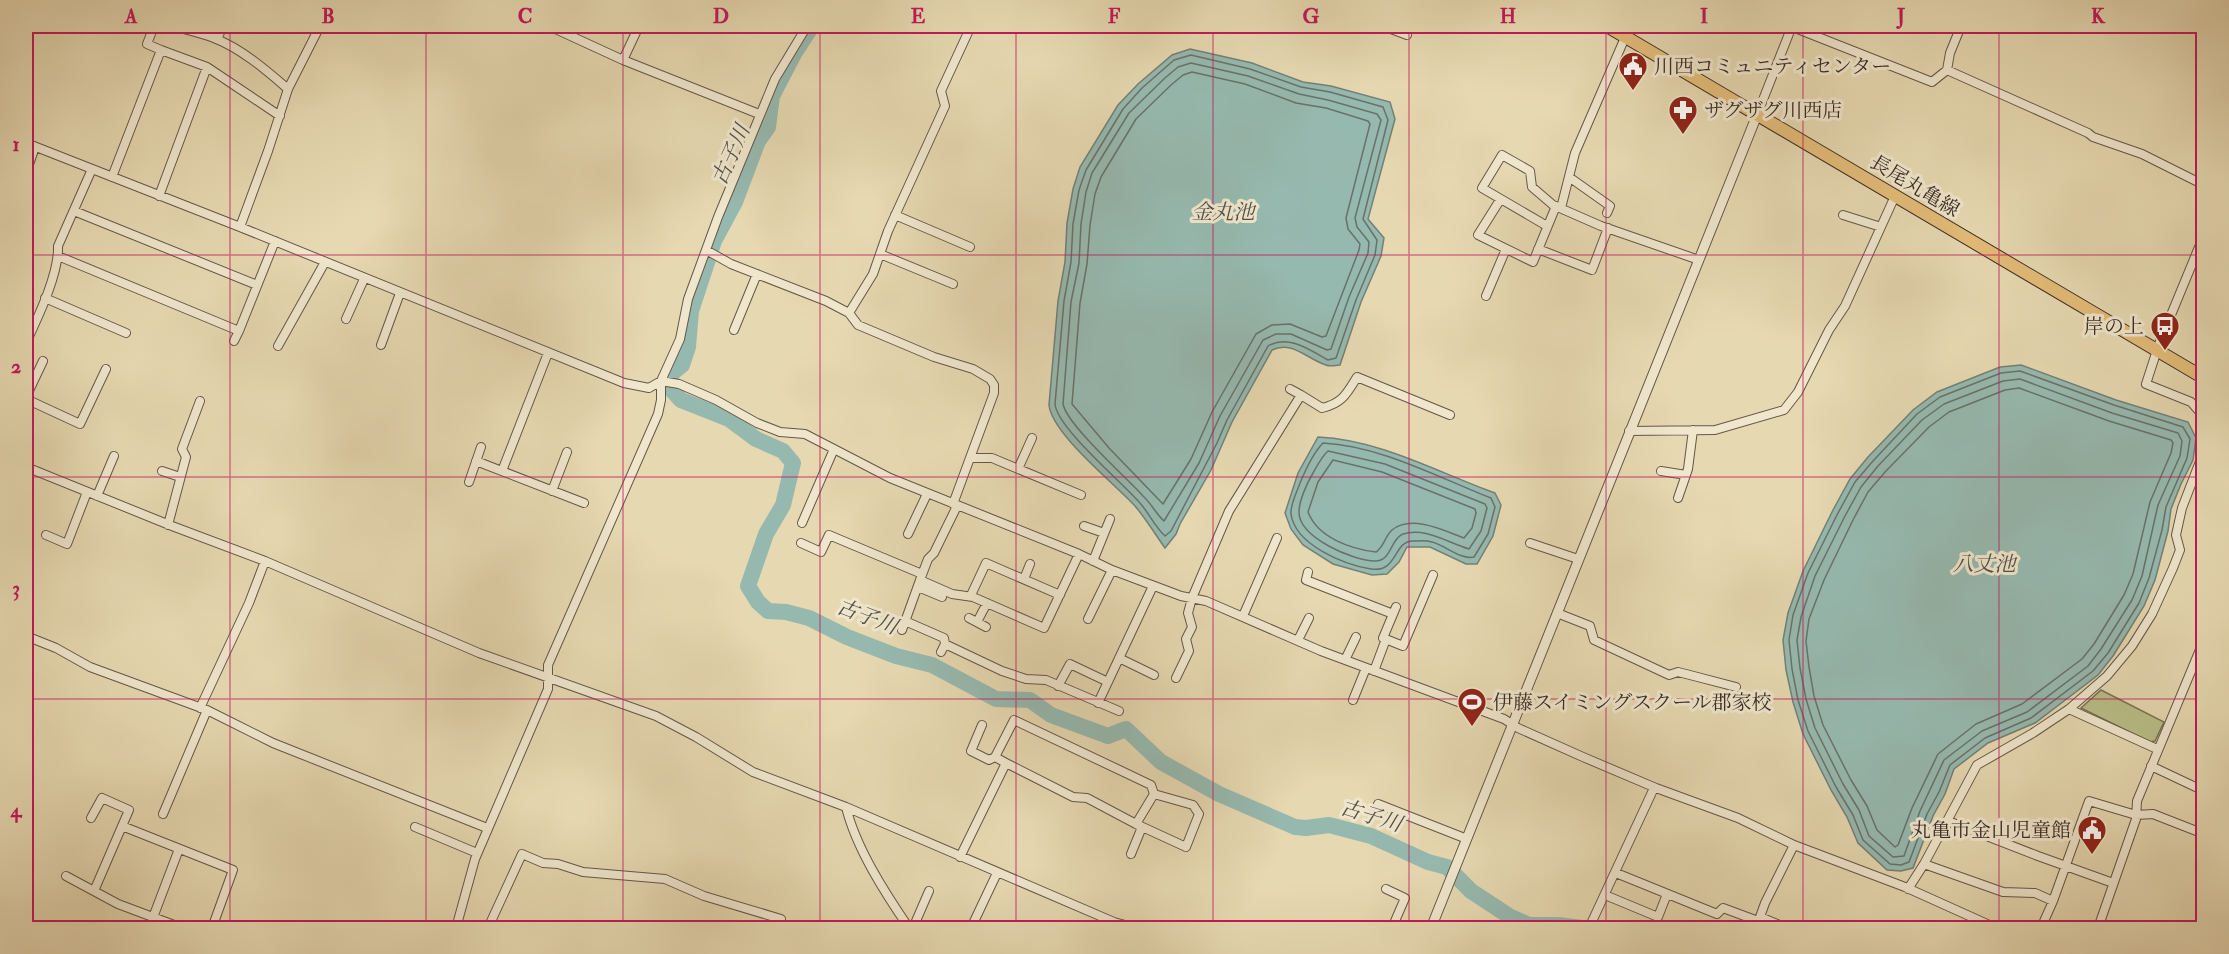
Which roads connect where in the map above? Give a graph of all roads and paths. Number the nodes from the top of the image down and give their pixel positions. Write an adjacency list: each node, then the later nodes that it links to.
1 (154, 26): 16 (street)
2 (173, 26): 15 (street)
3 (223, 26): 15 (street)
4 (320, 26): 20 (street)
5 (549, 26): 17 (street)
6 (639, 26): 17 (street)
7 (807, 26): 21 (street)
8 (971, 26): 37 (street)
9 (1383, 26): 14 (street)
10 (1607, 26): 13 (main road, 長尾丸亀線)
11 (1791, 26): 19 (street); 22 (street)
12 (1962, 26): 19 (street)
13 (1627, 31): 22 (main road, 長尾丸亀線); 29 (street)
14 (1407, 35)
15 (217, 39): 20 (street)
16 (161, 50): 18 (street); 28 (street)
17 (624, 60): 21 (street)
18 (207, 67): 23 (street); 31 (street)
19 (1947, 70): 30 (street)
20 (288, 89): 23 (street)
21 (759, 114): 48 (street)
22 (1757, 115): 32 (main road, 長尾丸亀線); 51 (street)
23 (280, 116): 40 (street)
24 (26, 143): 25 (street)
25 (35, 147): 26 (street); 27 (street)
26 (92, 169): 28 (street); 35 (street)
27 (26, 173)
28 (112, 177): 31 (street)
29 (1569, 177): 34 (street); 36 (street)
30 (2204, 185)
31 (159, 196): 40 (street)
32 (1895, 196): 41 (street); 69 (main road, 長尾丸亀線)
33 (1500, 200): 34 (street); 39 (street); 46 (street)
34 (1559, 207): 39 (street); 42 (street)
35 (74, 211): 50 (street); 56 (street)
36 (1607, 213)
37 (895, 215): 45 (street); 49 (street)
38 (1843, 215): 41 (street)
39 (1547, 226): 47 (street)
40 (240, 227): 44 (street)
41 (1881, 227): 81 (street)
42 (1608, 228): 47 (street); 51 (street)
43 (2204, 235): 69 (street)
44 (275, 241): 52 (street); 56 (street)
45 (970, 247)
46 (1506, 249): 47 (street); 58 (street)
47 (1538, 249)
48 (706, 250): 53 (street); 74 (street)
49 (880, 254): 55 (street); 60 (street)
50 (58, 256): 59 (street); 63 (street)
51 (1699, 260): 82 (street)
52 (325, 262): 54 (street); 68 (street)
53 (757, 274): 60 (street); 62 (street)
54 (364, 279): 57 (street); 61 (street)
55 (953, 284)
56 (257, 285): 63 (street)
57 (400, 293): 67 (street); 70 (street)
58 (1486, 296)
59 (45, 298): 64 (street); 66 (street)
60 (849, 313): 89 (street)
61 (346, 319)
62 (734, 330)
63 (239, 331): 65 (street)
64 (126, 333)
65 (234, 341)
66 (26, 343)
67 (381, 345)
68 (278, 346)
69 (2157, 350): 73 (main road, 長尾丸亀線); 80 (street)
70 (548, 353): 74 (street); 94 (street)
71 (43, 361): 77 (street)
72 (106, 369): 77 (street)
73 (2204, 378)
74 (663, 381): 85 (street); 151 (street)
75 (1290, 389): 76 (street)
76 (1301, 395): 79 (street); 131 (street)
77 (26, 398)
78 (200, 401): 97 (street)
79 (1450, 415)
80 (2204, 417)
81 (1693, 430): 82 (street); 96 (street)
82 (1629, 431): 118 (street)
83 (1032, 438): 92 (street)
84 (481, 447): 90 (street)
85 (834, 449): 101 (street); 108 (street)
86 (567, 452): 99 (street)
87 (2204, 452): 159 (street)
88 (114, 456): 103 (street)
89 (970, 458): 92 (street); 106 (street)
90 (476, 461): 94 (street); 98 (street)
91 (26, 467): 100 (street)
92 (1018, 469): 102 (street)
93 (162, 471): 97 (street)
94 (502, 471): 99 (street)
95 (1661, 471): 96 (street)
96 (1686, 475): 104 (street)
97 (180, 477): 109 (street)
98 (469, 482)
99 (552, 491): 105 (street)
100 (87, 492): 103 (street); 113 (street)
101 (927, 494): 106 (street); 112 (street)
102 (1081, 495)
103 (97, 496): 109 (street)
104 (1678, 498)
105 (584, 503)
106 (955, 505): 117 (street); 126 (street)
107 (1110, 519): 111 (street)
108 (802, 523)
109 (168, 525): 119 (street)
110 (1084, 526): 111 (street)
111 (1104, 533): 120 (street)
112 (908, 534)
113 (46, 535)
114 (1276, 538): 134 (street)
115 (801, 543): 126 (street)
116 (1530, 543): 118 (street)
117 (1079, 554): 120 (street); 128 (street)
118 (1578, 559): 133 (street)
119 (265, 561): 151 (street); 158 (street)
120 (1093, 561): 122 (street)
121 (1030, 564): 125 (street)
122 (1112, 570): 127 (street); 137 (street)
123 (1308, 572): 142 (street)
124 (1433, 575): 142 (street)
125 (1024, 579): 128 (street); 130 (street)
126 (920, 581): 129 (street); 130 (street); 136 (street)
127 (1153, 586): 131 (street); 147 (street)
128 (1060, 595): 132 (street)
129 (942, 597)
130 (973, 597): 132 (street)
131 (1192, 598): 134 (street); 152 (street)
132 (987, 603): 138 (street)
133 (1557, 613): 155 (street); 162 (street)
134 (1243, 616): 143 (street)
135 (1309, 618): 143 (street)
136 (905, 621): 139 (street); 145 (street)
137 (1096, 623)
138 (986, 627)
139 (902, 630)
140 (26, 636): 158 (street)
141 (1356, 638): 148 (street)
142 (1386, 639): 149 (street)
143 (1298, 640): 148 (street)
144 (2204, 640): 163 (street)
145 (945, 644): 146 (street); 154 (street)
146 (941, 652)
147 (1119, 658): 150 (street); 153 (street)
148 (1345, 660): 149 (street)
149 (1370, 670): 156 (street); 162 (street)
150 (1154, 675)
151 (548, 676): 171 (street); 179 (street)
152 (1176, 678)
153 (1108, 682): 154 (street); 157 (street)
154 (1058, 686): 157 (street)
155 (1736, 687)
156 (1353, 700)
157 (1098, 703): 160 (street)
158 (203, 709): 172 (street); 179 (street)
159 (2069, 709): 163 (street); 175 (street)
160 (1119, 711)
161 (982, 725): 164 (street)
162 (1512, 725): 167 (street); 181 (street)
163 (2157, 749): 166 (street)
164 (995, 758): 165 (street); 169 (street)
165 (1006, 763): 177 (street); 186 (street)
166 (2151, 766): 168 (street); 173 (street)
167 (1654, 788): 182 (street); 190 (street)
168 (2204, 791)
169 (1154, 794): 177 (street); 177 (street)
170 (1378, 804): 181 (street)
171 (846, 807): 186 (street); 210 (street)
172 (163, 814)
173 (2136, 815): 180 (street); 188 (street); 192 (street)
174 (91, 818): 176 (street)
175 (1948, 821): 187 (street); 188 (street)
176 (122, 826): 183 (street); 195 (street)
177 (1139, 826): 185 (street)
178 (415, 827): 184 (street)
179 (487, 828): 184 (street)
180 (2204, 834)
181 (1467, 839): 214 (street)
182 (1794, 845): 194 (street); 202 (street)
183 (179, 849): 200 (street); 207 (street)
184 (477, 853): 208 (street)
185 (1131, 854)
186 (960, 857): 189 (street)
187 (1924, 864): 194 (street); 199 (street)
188 (2066, 866): 192 (street); 199 (street)
189 (997, 873): 203 (street); 211 (street)
190 (1616, 873): 197 (street); 198 (street)
191 (66, 876): 195 (street)
192 (2113, 883): 218 (street)
193 (1386, 889): 213 (street)
194 (1908, 889): 216 (street)
195 (94, 891): 200 (street)
196 (929, 891): 210 (street)
197 (1667, 894): 198 (street); 202 (street)
198 (1605, 895): 204 (street)
199 (2053, 901): 217 (street)
200 (153, 917): 205 (street); 206 (street)
201 (781, 919): 209 (street)
202 (1758, 922): 215 (street)
203 (1113, 925): 212 (street)
204 (1589, 927)
205 (149, 928)
206 (182, 928)
207 (212, 928)
208 (456, 928)
209 (488, 928)
210 (911, 928)
211 (971, 928)
212 (1136, 928)
213 (1392, 928)
214 (1431, 928)
215 (1787, 928)
216 (1996, 928)
217 (2041, 928)
218 (2098, 928)

